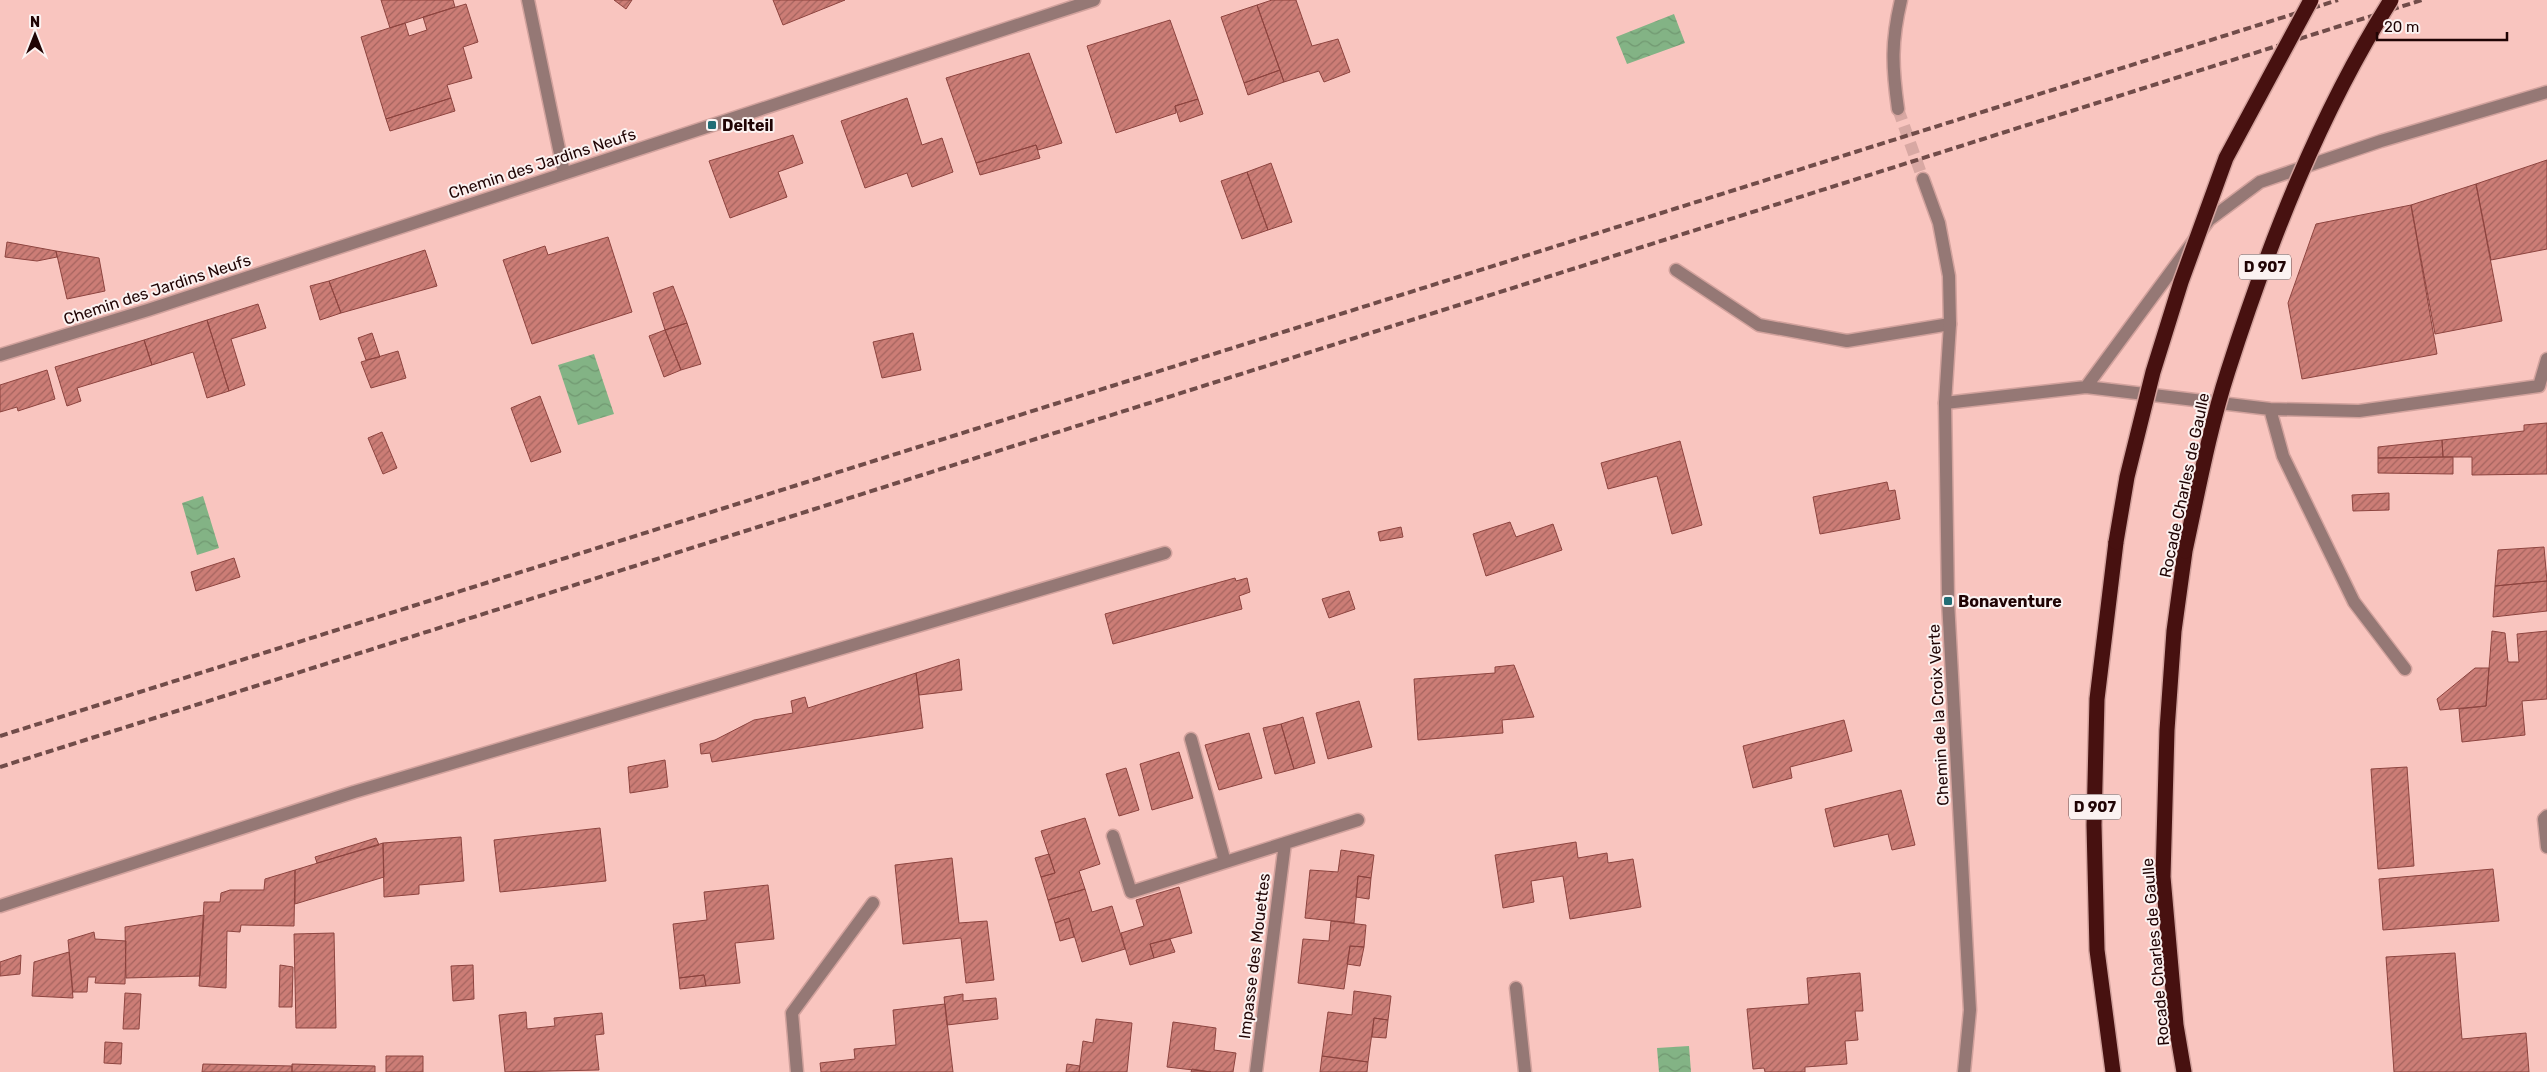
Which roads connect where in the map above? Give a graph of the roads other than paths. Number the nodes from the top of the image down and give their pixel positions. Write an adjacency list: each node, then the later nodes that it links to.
1 (528, 0): 8 (street)
2 (1094, 0): 8 (street, Chemin des Jardins Neufs)
3 (1901, 0): 7 (street)
4 (2311, 0): 33 (highway, D 907, bridge)
5 (2391, 0): 34 (highway, Rocade Charles de Gaulle / D 907, bridge)
6 (2547, 92): 14 (street)
7 (1898, 108)
8 (564, 173): 12 (street, Chemin des Jardins Neufs)
9 (1923, 179): 11 (street, Chemin de la Croix Verte)
10 (1676, 270): 11 (street)
11 (1950, 324): 15 (street, Chemin de la Croix Verte)
12 (0, 355)
13 (2547, 358): 16 (street)
14 (2086, 387): 15 (street); 16 (street)
15 (1946, 403): 32 (street, Chemin de la Croix Verte)
16 (2270, 409): 18 (street)
17 (1165, 553): 27 (street)
18 (2405, 669)
19 (1191, 739): 25 (street)
20 (2547, 816): 24 (street)
21 (1358, 820): 23 (street)
22 (1113, 836): 25 (street)
23 (1285, 843): 25 (street); 30 (street, Impasse des Mouettes)
24 (2547, 847)
25 (1225, 862)
26 (873, 903): 29 (street)
27 (0, 906)
28 (1516, 988): 31 (street)
29 (796, 1072)
30 (1256, 1072)
31 (1525, 1072)
32 (1964, 1072)
33 (2113, 1072)
34 (2184, 1072)

